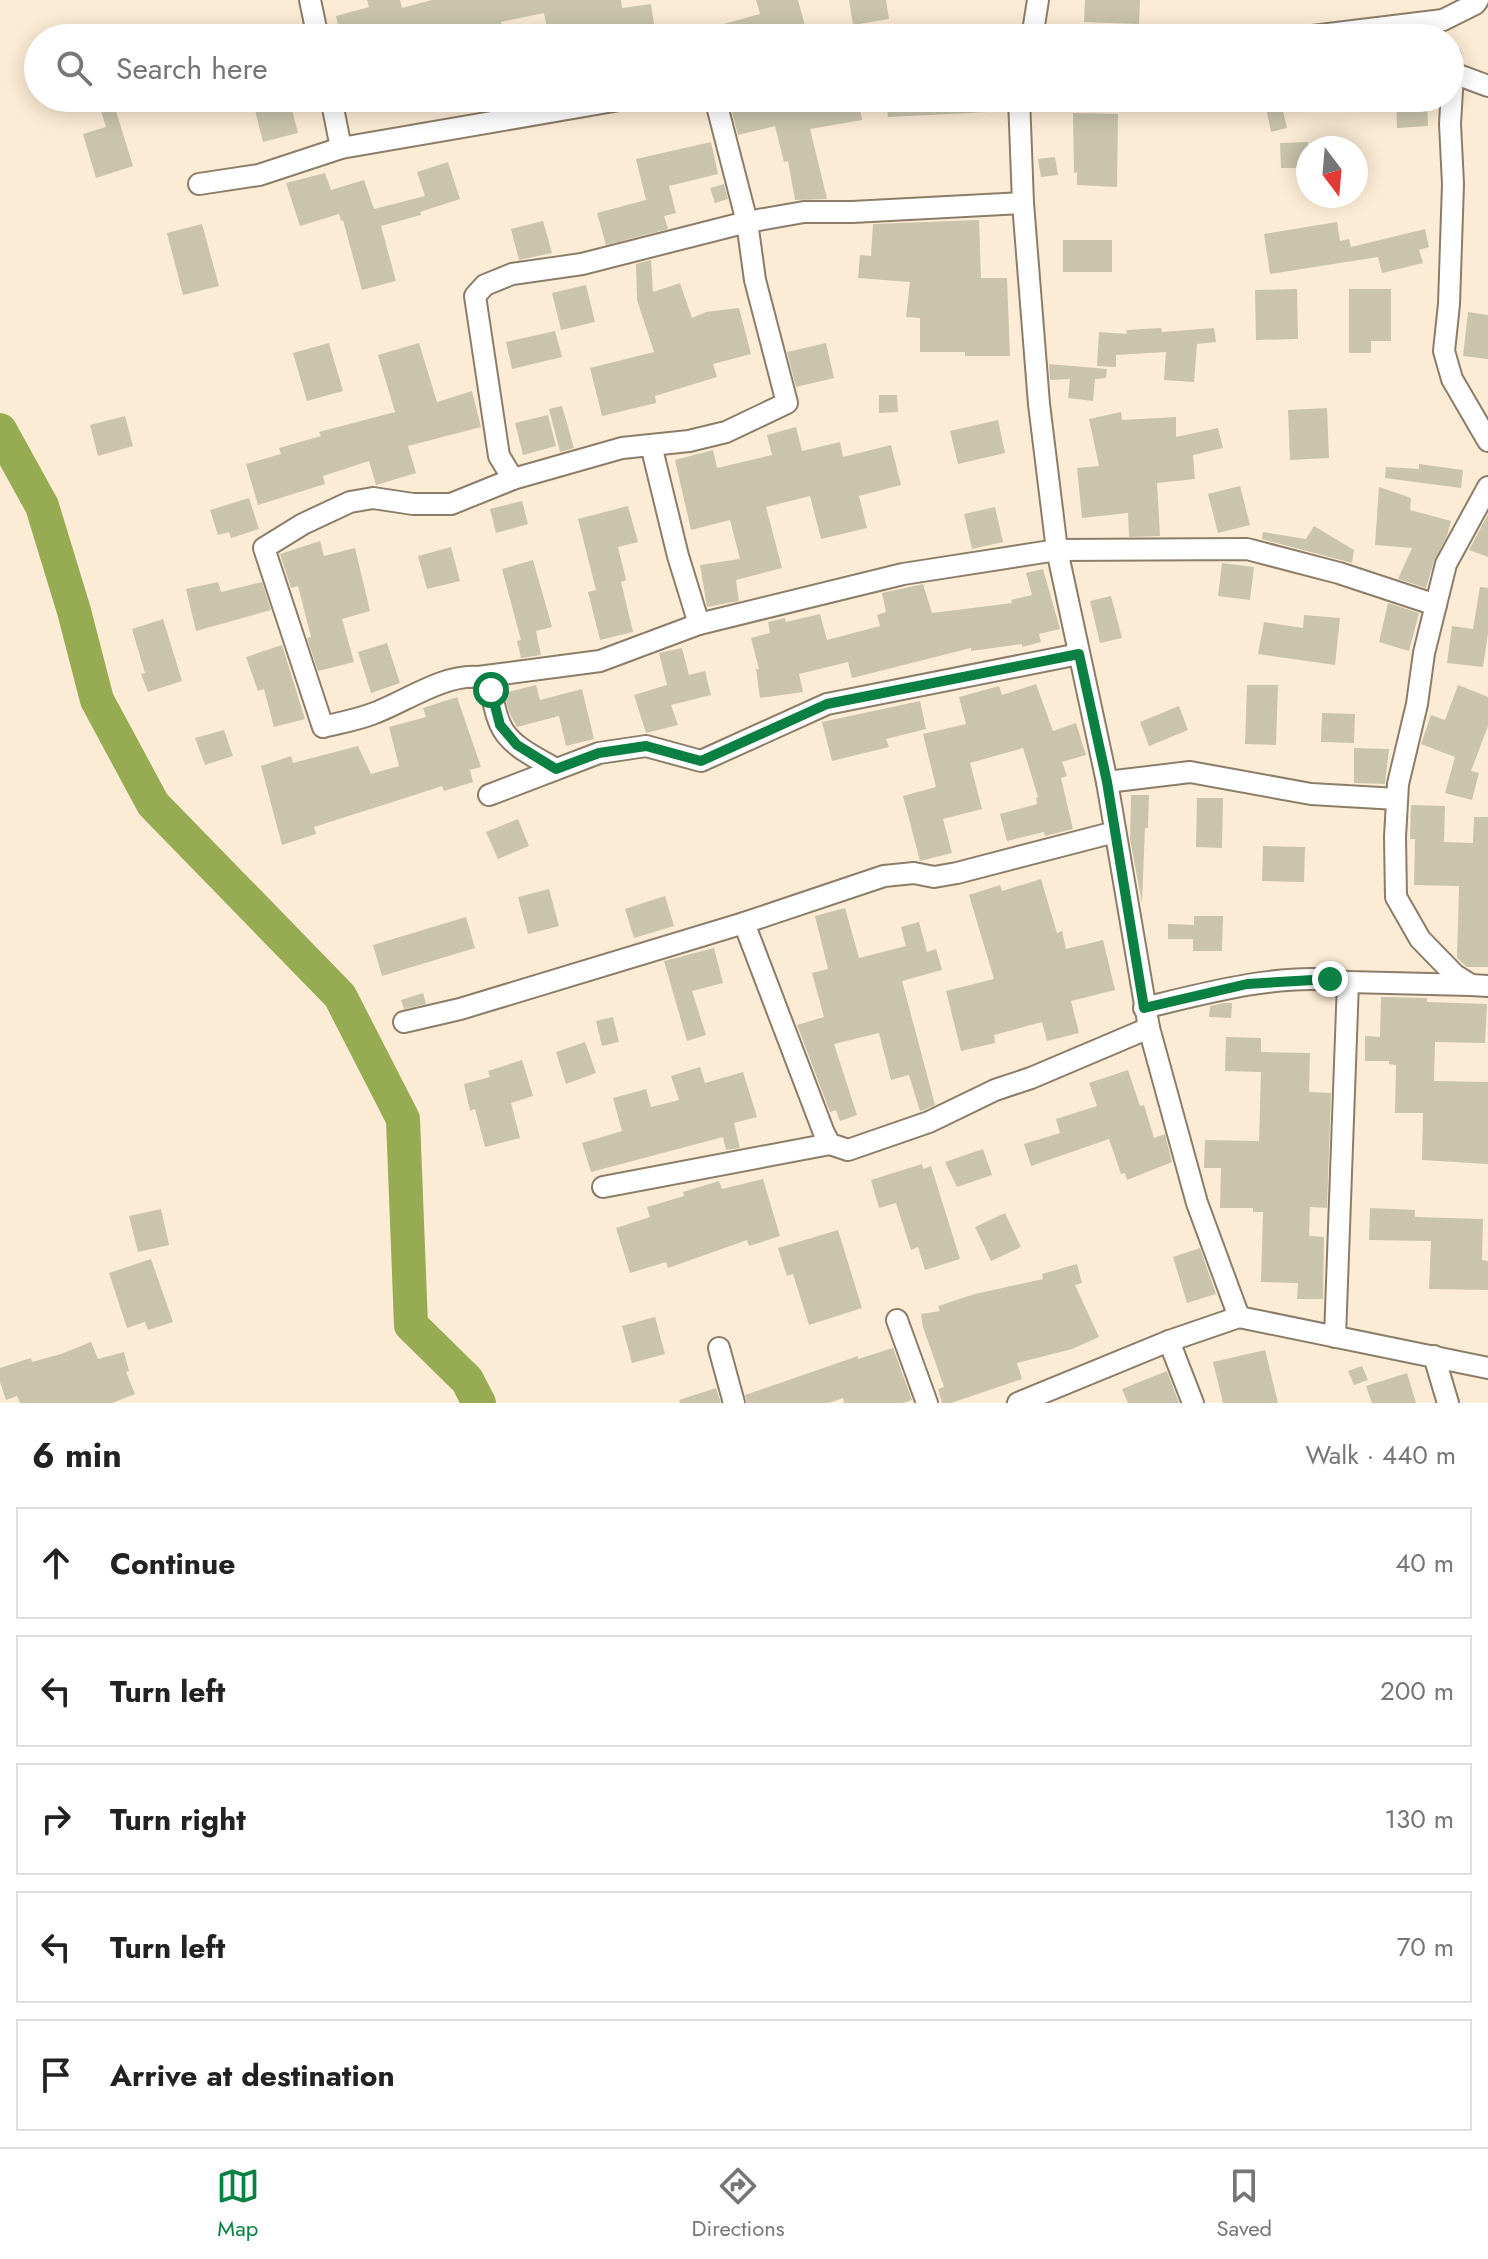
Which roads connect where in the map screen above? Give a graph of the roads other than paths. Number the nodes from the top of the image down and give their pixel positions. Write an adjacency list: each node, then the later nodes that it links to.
1 (310, 0): 4 (street)
2 (1038, 0): 5 (street)
3 (1478, 0): 6 (street)
4 (315, 24)
5 (1034, 24)
6 (1451, 24)
7 (1464, 71): 8 (street)
8 (1488, 86)
9 (334, 112): 14 (street)
10 (550, 112): 14 (street)
11 (719, 112): 17 (street)
12 (1020, 112): 16 (street)
13 (1450, 112): 18 (street)
14 (341, 148): 15 (street)
15 (199, 184)
16 (1023, 203): 17 (street); 22 (street)
17 (747, 222): 19 (street); 20 (street)
18 (1488, 441)
19 (651, 445): 20 (street); 24 (street)
20 (513, 479): 26 (street)
21 (1488, 487): 23 (street)
22 (1057, 550): 23 (street); 24 (street); 25 (street)
23 (1436, 605): 30 (street)
24 (699, 624): 26 (street)
25 (1079, 654): 27 (street); 28 (street)
26 (478, 677): 27 (street)
27 (556, 769): 29 (street)
28 (1107, 782): 30 (street); 31 (street)
29 (489, 795)
30 (1397, 799): 34 (street)
31 (1115, 832): 32 (street); 35 (street)
32 (744, 923): 36 (street); 37 (street)
33 (1348, 982): 34 (street); 35 (street); 41 (street)
34 (1480, 985)
35 (1146, 1018): 37 (street); 39 (street)
36 (404, 1022)
37 (830, 1144): 38 (street)
38 (603, 1187)
39 (1239, 1317): 41 (street); 42 (street)
40 (897, 1320): 47 (street)
41 (1335, 1337): 44 (street)
42 (1169, 1341): 48 (street); 49 (street)
43 (719, 1348): 46 (street)
44 (1434, 1356): 45 (street); 50 (street)
45 (1488, 1368)
46 (734, 1403)
47 (927, 1403)
48 (1018, 1403)
49 (1193, 1403)
50 (1448, 1403)

